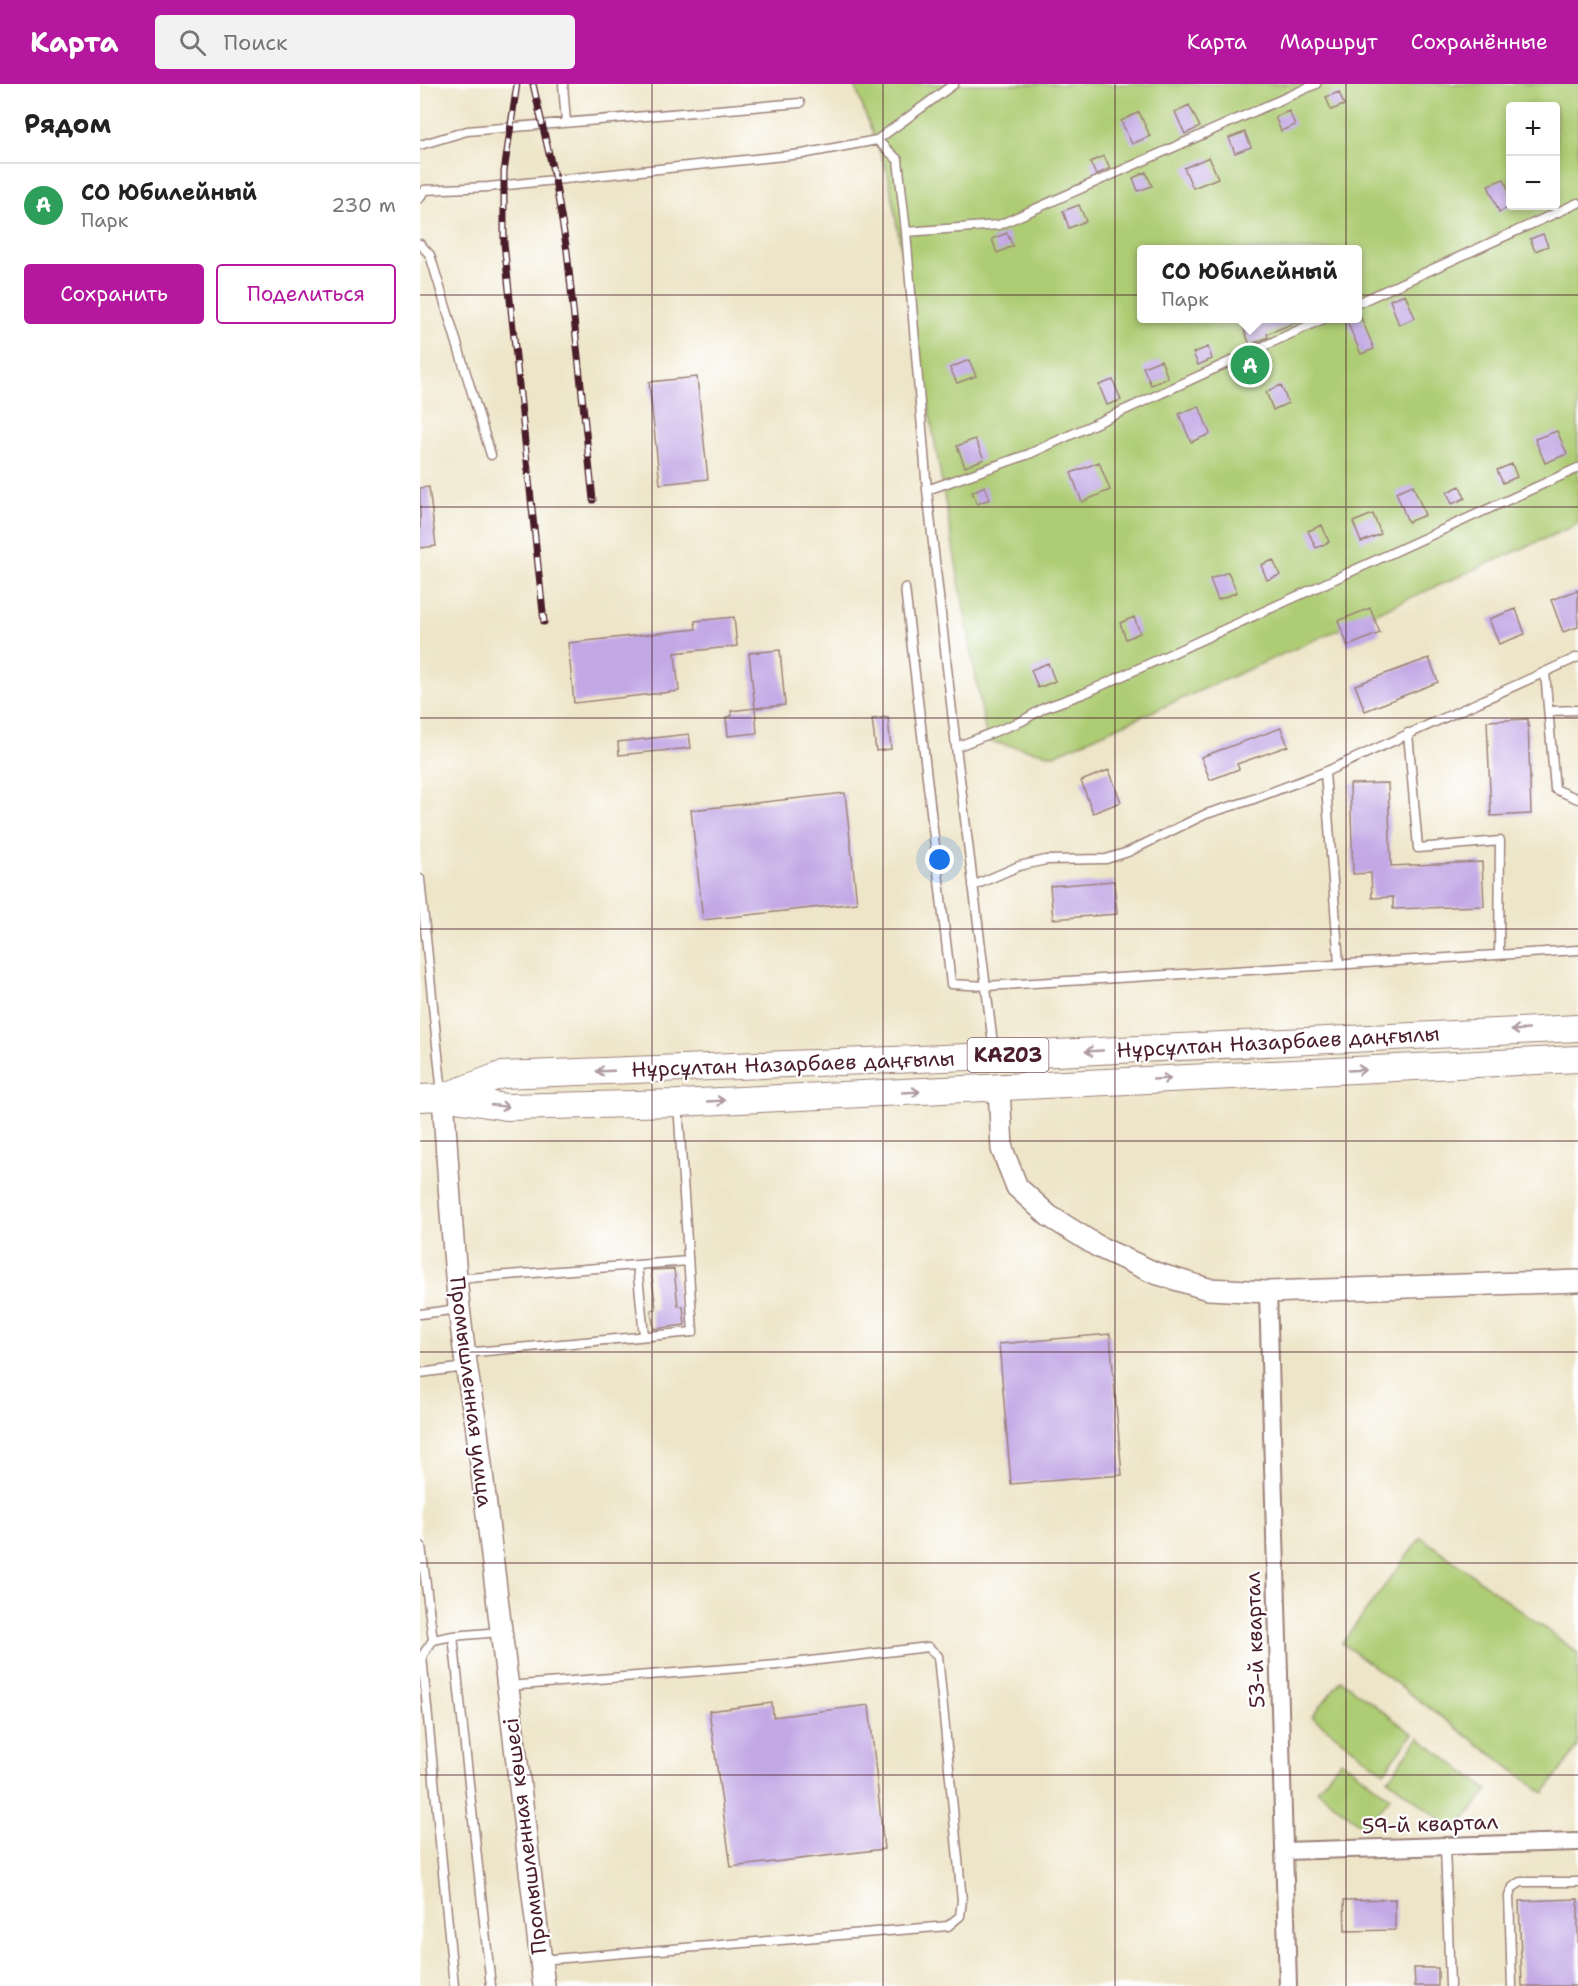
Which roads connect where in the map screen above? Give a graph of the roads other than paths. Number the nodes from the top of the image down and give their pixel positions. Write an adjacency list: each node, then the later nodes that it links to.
1 (563, 84): 5 (lane)
2 (954, 84): 6 (lane)
3 (1316, 84): 10 (lane)
4 (801, 103): 5 (lane)
5 (567, 122): 7 (lane)
6 (877, 140): 8 (lane); 10 (lane)
7 (420, 145)
8 (420, 198)
9 (1578, 203): 12 (lane)
10 (906, 232): 16 (lane)
11 (420, 244): 14 (lane)
12 (1362, 301)
13 (1314, 323): 16 (lane)
14 (491, 455)
15 (1578, 468): 23 (lane)
16 (927, 490): 23 (lane)
17 (904, 588): 32 (lane)
18 (1578, 657): 19 (lane)
19 (1545, 672): 20 (lane); 22 (lane)
20 (1549, 711): 21 (lane); 25 (lane)
21 (1578, 711)
22 (1408, 733): 24 (lane); 30 (lane)
23 (956, 747): 27 (lane)
24 (1325, 772): 27 (lane); 31 (lane)
25 (1578, 799)
26 (420, 879): 28 (lane)
27 (973, 886): 32 (lane)
28 (423, 922): 37 (lane)
29 (1578, 950): 30 (lane)
30 (1499, 954): 31 (lane)
31 (1339, 964): 32 (lane)
32 (986, 986): 34 (lane)
33 (1578, 1028): 34 (main road, Нұрсұлтан Назарбаев даңғылы / KАZ03, one-way to 34)
34 (995, 1056): 36 (main road); 37 (main road, Нұрсұлтан Назарбаев даңғылы / KАZ03, one-way to 37)
35 (1578, 1059): 36 (main road, Нұрсұлтан Назарбаев даңғылы / KАZ03, one-way to 35)
36 (999, 1087): 38 (main road, Нұрсұлтан Назарбаев даңғылы / KАZ03, one-way to 36); 43 (street)
37 (431, 1098): 38 (main road, Нұрсұлтан Назарбаев даңғылы / KАZ03, one-way to 38); 41 (street, Промышленная улица)
38 (678, 1103): 39 (lane)
39 (688, 1261): 40 (lane); 46 (lane)
40 (638, 1265): 41 (lane); 46 (lane)
41 (456, 1279): 44 (street, Промышленная улица)
42 (1578, 1281): 43 (street)
43 (1268, 1292): 56 (street, 53-й квартал)
44 (459, 1309): 45 (lane); 47 (street, Промышленная улица)
45 (420, 1314)
46 (644, 1336): 47 (lane)
47 (465, 1360): 48 (lane); 50 (street, Промышленная улица)
48 (420, 1372)
49 (421, 1546): 52 (lane)
50 (501, 1632): 51 (lane); 53 (street, Промышленная улица)
51 (453, 1636): 52 (lane); 60 (lane)
52 (433, 1640): 59 (lane)
53 (507, 1686): 58 (street, Промышленная көшесі); 58 (lane)
54 (1578, 1842): 55 (street, 59-й квартал)
55 (1445, 1846): 56 (street, 59-й квартал); 63 (lane)
56 (1284, 1851): 62 (street, 53-й квартал)
57 (1578, 1882): 64 (lane)
58 (540, 1960): 61 (street, Промышленная көшесі)
59 (454, 1986)
60 (491, 1986)
61 (544, 1986)
62 (1288, 1986)
63 (1450, 1986)
64 (1512, 1986)

